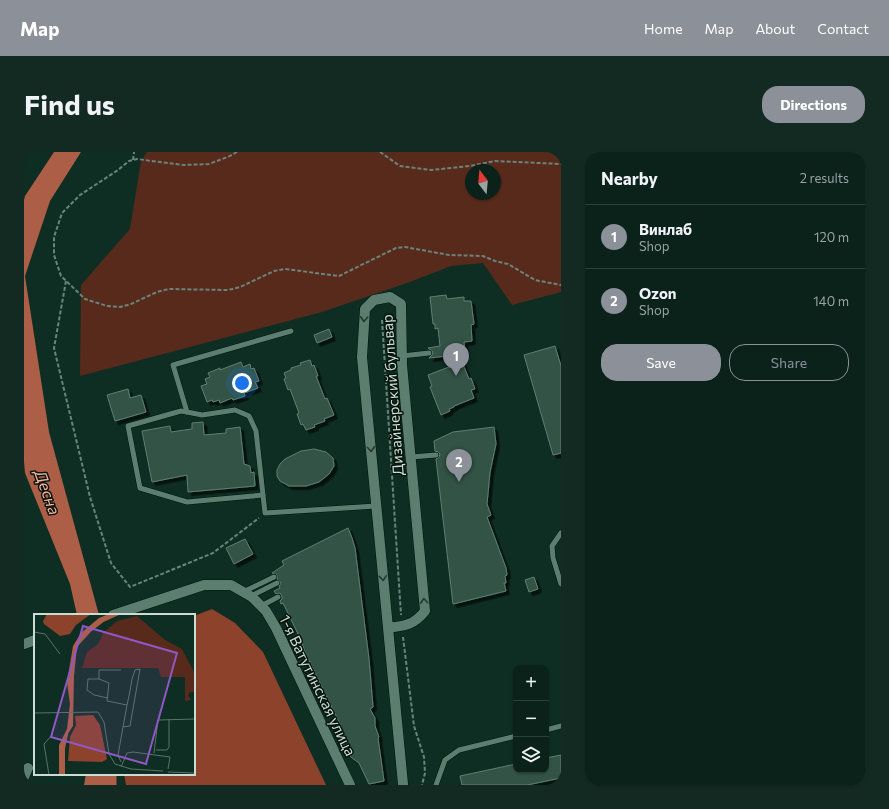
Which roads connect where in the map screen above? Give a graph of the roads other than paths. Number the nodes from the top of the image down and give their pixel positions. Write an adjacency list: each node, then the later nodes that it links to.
1 (291, 331): 4 (lane)
2 (429, 353): 3 (lane)
3 (402, 356): 6 (street, Дизайнерский бульвар); 8 (street, Дизайнерский бульвар, one-way to 8)
4 (187, 412): 7 (lane); 7 (lane)
5 (436, 454): 6 (lane)
6 (411, 457): 17 (street, Дизайнерский бульвар, one-way to 6)
7 (263, 495): 8 (lane)
8 (376, 506): 17 (street, Дизайнерский бульвар, one-way to 17)
9 (561, 533): 12 (lane)
10 (274, 577): 13 (lane)
11 (277, 584): 13 (lane)
12 (561, 584)
13 (247, 594): 15 (street, 1-я Ватутинская улица); 16 (street, 1-я Ватутинская улица)
14 (278, 597): 15 (lane)
15 (260, 606): 23 (street, 1-я Ватутинская улица)
16 (117, 614)
17 (388, 628): 24 (street, Дизайнерский бульвар)
18 (34, 640): 19 (street)
19 (24, 644)
20 (561, 726): 21 (lane)
21 (549, 729)
22 (513, 737): 25 (lane)
23 (350, 785)
24 (403, 785)
25 (436, 785)

